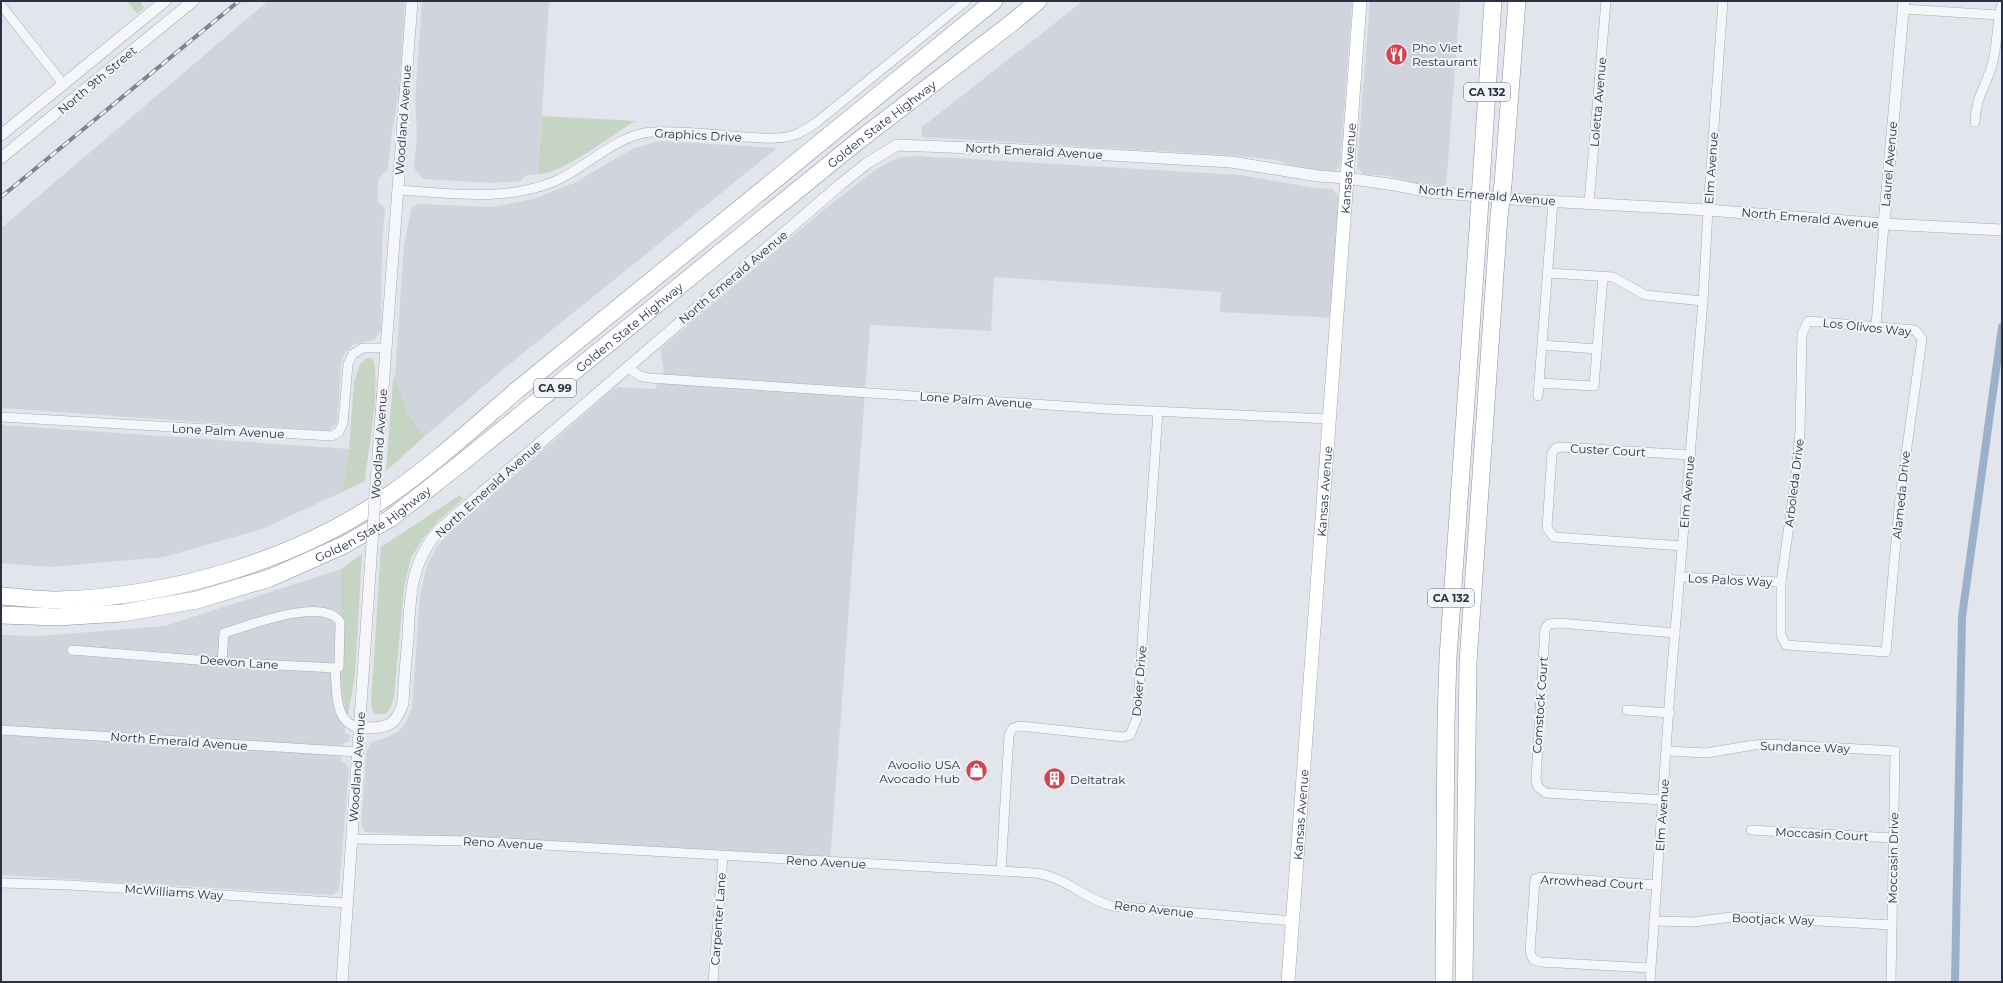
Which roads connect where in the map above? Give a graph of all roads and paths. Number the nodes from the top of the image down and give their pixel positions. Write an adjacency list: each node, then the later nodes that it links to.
1 (166, 1): 18 (street, North 9th Street)
2 (193, 1): 21 (street, North 9th Street)
3 (412, 1): 23 (street, Woodland Avenue)
4 (966, 1): 23 (street, Graphics Drive)
5 (994, 1): 48 (highway, Golden State Highway / CA 99)
6 (1038, 1): 17 (highway, Golden State Highway / CA 99)
7 (1045, 1): 17 (highway)
8 (1360, 1): 22 (main road, Kansas Avenue)
9 (1493, 1): 78 (highway, CA 132, bridge)
10 (1518, 1): 79 (highway, CA 132, bridge)
11 (1606, 1): 25 (street, Loletta Avenue)
12 (1723, 1): 26 (street, Elm Avenue)
13 (2002, 4): 16 (street)
14 (1, 5): 18 (street)
15 (1904, 5): 16 (street); 27 (street, Laurel Avenue)
16 (1998, 15): 19 (street)
17 (1013, 22): 49 (highway, Golden State Highway / CA 99)
18 (64, 85): 20 (street, North 9th Street)
19 (1975, 122)
20 (1, 135)
21 (1, 158)
22 (1346, 178): 24 (street, North Emerald Avenue); 38 (street, North Emerald Avenue); 43 (main road, Kansas Avenue)
23 (398, 190): 36 (street, Woodland Avenue)
24 (1553, 201): 25 (street, North Emerald Avenue); 29 (street)
25 (1590, 203): 26 (street, North Emerald Avenue)
26 (1708, 210): 27 (street, North Emerald Avenue); 31 (street, Elm Avenue)
27 (1884, 224): 28 (street, North Emerald Avenue); 33 (street, Laurel Avenue)
28 (2002, 230)
29 (1548, 273): 30 (street); 35 (street)
30 (1604, 277): 31 (street); 37 (street)
31 (1703, 301): 44 (street, Elm Avenue)
32 (1808, 321): 33 (street, Los Olivos Way); 47 (street, Arboleda Drive)
33 (1876, 326): 34 (street, Los Olivos Way)
34 (1922, 339): 51 (street, Alameda Drive)
35 (1542, 345): 37 (street); 39 (street)
36 (387, 348): 42 (street, Lone Palm Avenue); 57 (street, Woodland Avenue, bridge)
37 (1597, 349): 39 (street)
38 (627, 367): 41 (street, Lone Palm Avenue); 57 (street, North Emerald Avenue)
39 (1539, 382): 40 (street)
40 (1538, 396)
41 (1158, 411): 43 (street, Lone Palm Avenue); 67 (street, Doker Drive)
42 (1, 417)
43 (1329, 419): 71 (main road, Kansas Avenue)
44 (1691, 455): 45 (street, Elm Avenue); 45 (street, Custer Court)
45 (1683, 546): 46 (street, Elm Avenue)
46 (1680, 577): 47 (street, Los Palos Way); 50 (street, Elm Avenue)
47 (1781, 582): 51 (street, Arboleda Drive)
48 (1, 596)
49 (1, 614)
50 (1675, 633): 56 (street, Elm Avenue); 62 (street, Comstock Court)
51 (1786, 645)
52 (72, 650): 53 (street, Deevon Lane)
53 (222, 662): 54 (street, Deevon Lane); 54 (street)
54 (335, 668): 57 (street)
55 (1627, 710): 56 (street)
56 (1670, 713): 59 (street, Elm Avenue)
57 (360, 728): 61 (street, Woodland Avenue)
58 (1, 730): 61 (street, North Emerald Avenue)
59 (1667, 751): 60 (street, Sundance Way); 62 (street, Elm Avenue)
60 (1895, 751): 64 (street, Moccasin Drive)
61 (358, 752): 65 (street, Woodland Avenue)
62 (1663, 800): 69 (street, Elm Avenue)
63 (1751, 830): 64 (street, Moccasin Court)
64 (1893, 838): 73 (street, Moccasin Drive)
65 (352, 839): 66 (street, Reno Avenue); 70 (street, Woodland Avenue)
66 (723, 856): 67 (street, Reno Avenue); 76 (street, Carpenter Lane)
67 (1001, 871): 71 (street, Reno Avenue)
68 (1, 883): 70 (street, McWilliams Way)
69 (1657, 885): 72 (street, Elm Avenue); 74 (street, Arrowhead Court)
70 (347, 903): 75 (street, Woodland Avenue)
71 (1293, 921): 77 (main road, Kansas Avenue)
72 (1654, 921): 73 (street, Bootjack Way); 74 (street, Elm Avenue)
73 (1892, 925): 81 (street, Moccasin Drive)
74 (1652, 968): 80 (street, Elm Avenue)
75 (342, 982)
76 (713, 982)
77 (1288, 982)
78 (1444, 982)
79 (1464, 982)
80 (1650, 982)
81 (1891, 982)

